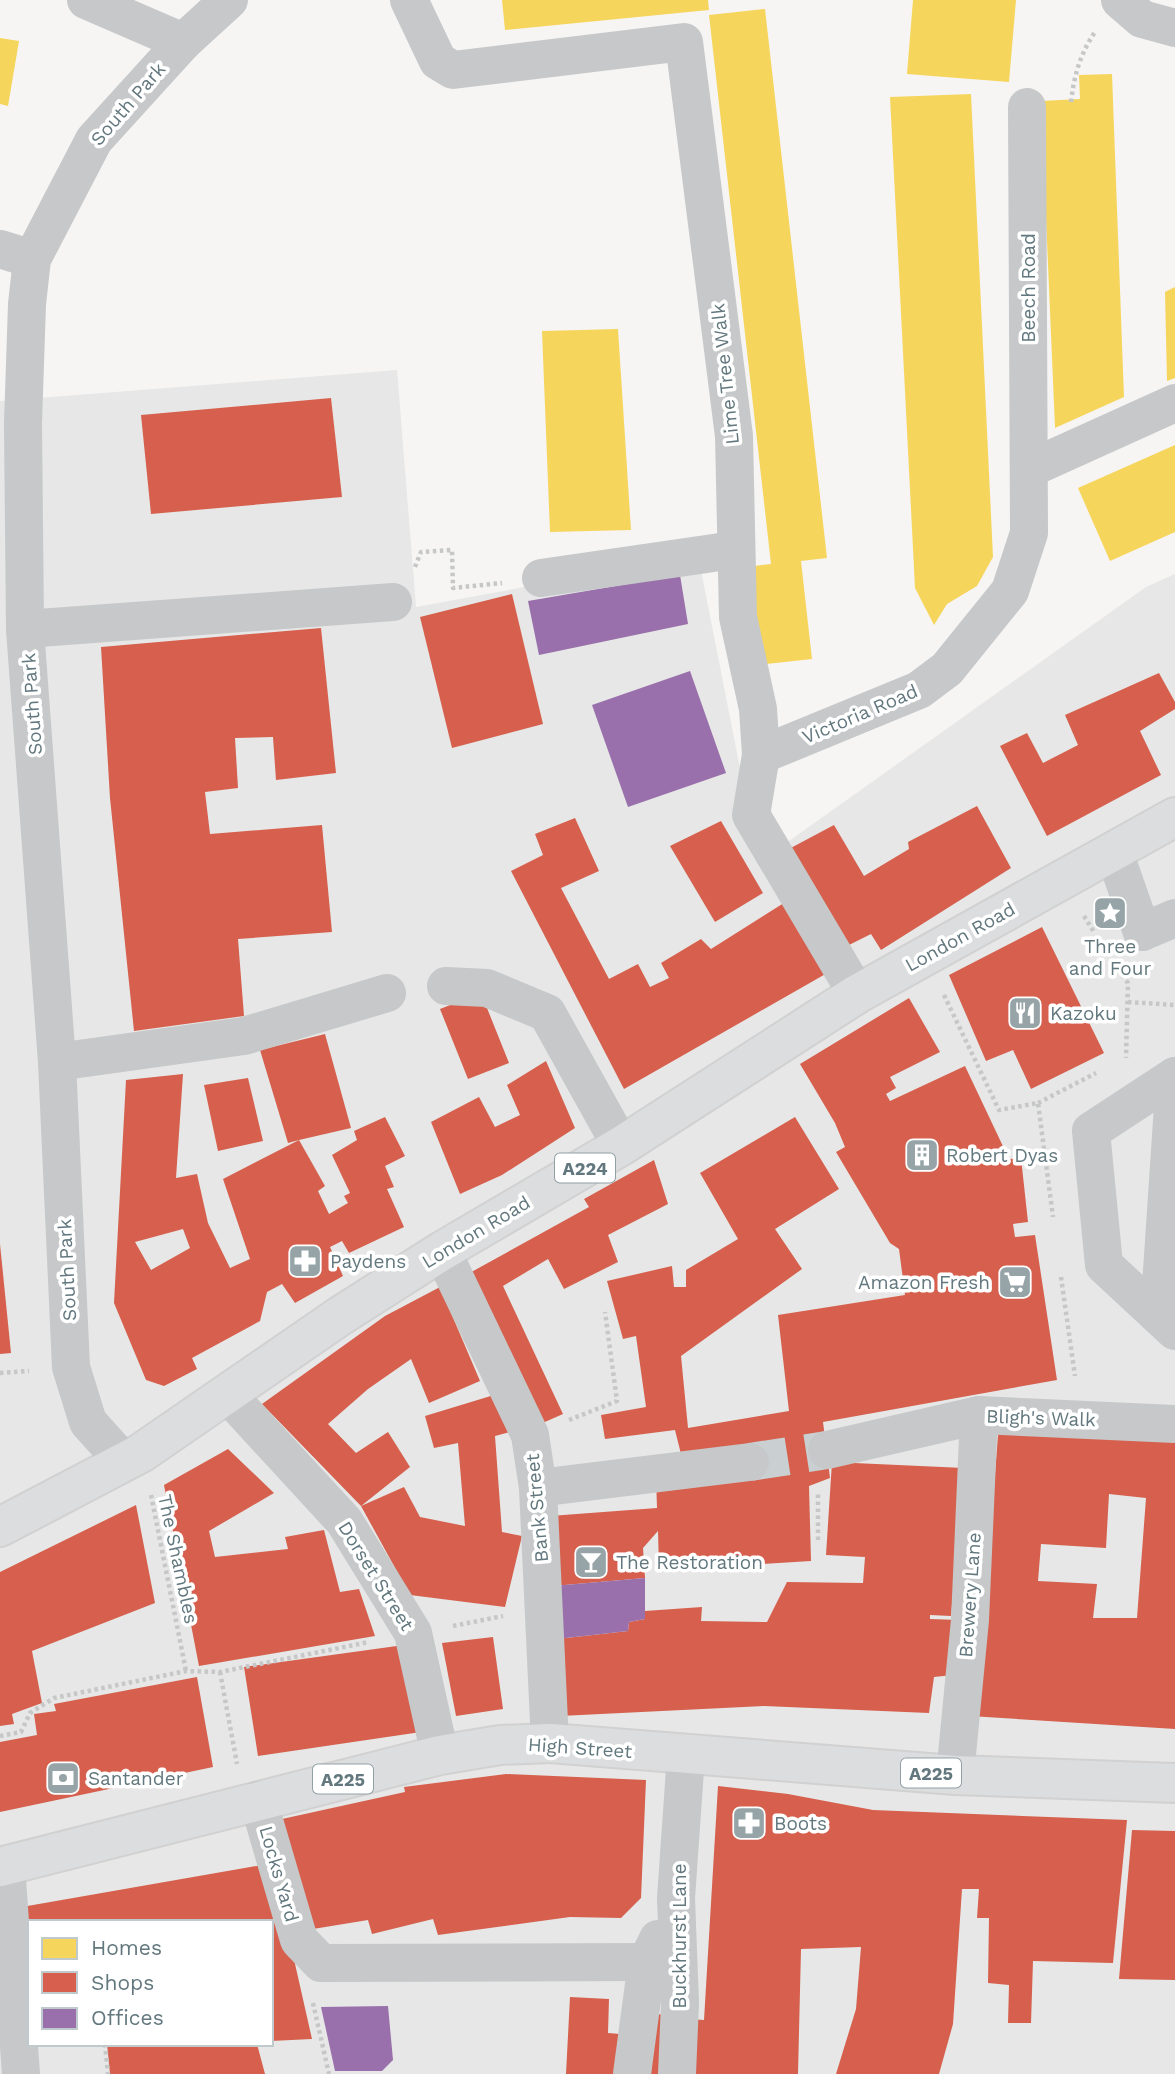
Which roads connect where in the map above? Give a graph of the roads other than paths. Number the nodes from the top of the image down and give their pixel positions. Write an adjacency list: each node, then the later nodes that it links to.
1 (86, 0): 6 (street)
2 (229, 0): 6 (street, South Park)
3 (409, 0): 12 (street, Lime Tree Walk)
4 (1120, 0): 5 (street)
5 (1175, 28)
6 (183, 42): 8 (street, South Park)
7 (1027, 107): 10 (street, Beech Road)
8 (16, 254): 11 (street, South Park)
9 (1175, 403): 10 (street)
10 (1029, 469): 16 (street, Victoria Road)
11 (12, 487): 15 (street, South Park)
12 (734, 550): 13 (street); 16 (street, Lime Tree Walk)
13 (541, 578)
14 (393, 602): 15 (street)
15 (25, 629): 23 (street, South Park)
16 (761, 755): 22 (street, Lime Tree Walk)
17 (1175, 817): 18 (main road, London Road / A224)
18 (1114, 852): 19 (street); 22 (main road, London Road / A224)
19 (1164, 928)
20 (446, 986): 25 (street)
21 (387, 993): 23 (street)
22 (857, 994): 25 (main road, London Road / A224)
23 (57, 1062): 31 (street, South Park)
24 (1175, 1076): 27 (street); 27 (street)
25 (621, 1146): 26 (main road, London Road / A224)
26 (443, 1251): 28 (main road, London Road / A224); 34 (street, Bank Street)
27 (1167, 1323)
28 (228, 1395): 31 (main road, London Road / A224); 37 (street, Dorset Street)
29 (979, 1415): 30 (street, Bligh's Walk); 33 (street, Bligh's Walk); 39 (street, Brewery Lane)
30 (1175, 1424)
31 (132, 1457): 35 (main road, London Road / A224)
32 (750, 1462): 34 (street)
33 (822, 1466)
34 (538, 1488): 36 (street, Bank Street)
35 (0, 1527)
36 (550, 1743): 37 (main road, High Street / A225); 38 (main road, High Street / A225)
37 (440, 1755): 41 (main road, High Street / A225)
38 (687, 1755): 39 (main road, High Street / A225); 43 (street, Buckhurst Lane)
39 (954, 1775): 40 (main road, High Street / A225)
40 (1175, 1783)
41 (251, 1802): 42 (main road, High Street / A225); 44 (street, Locks Yard)
42 (3, 1867): 45 (street)
43 (676, 1898): 44 (street); 47 (street, Buckhurst Lane)
44 (647, 1962): 46 (street)
45 (22, 2074)
46 (632, 2074)
47 (677, 2074)

